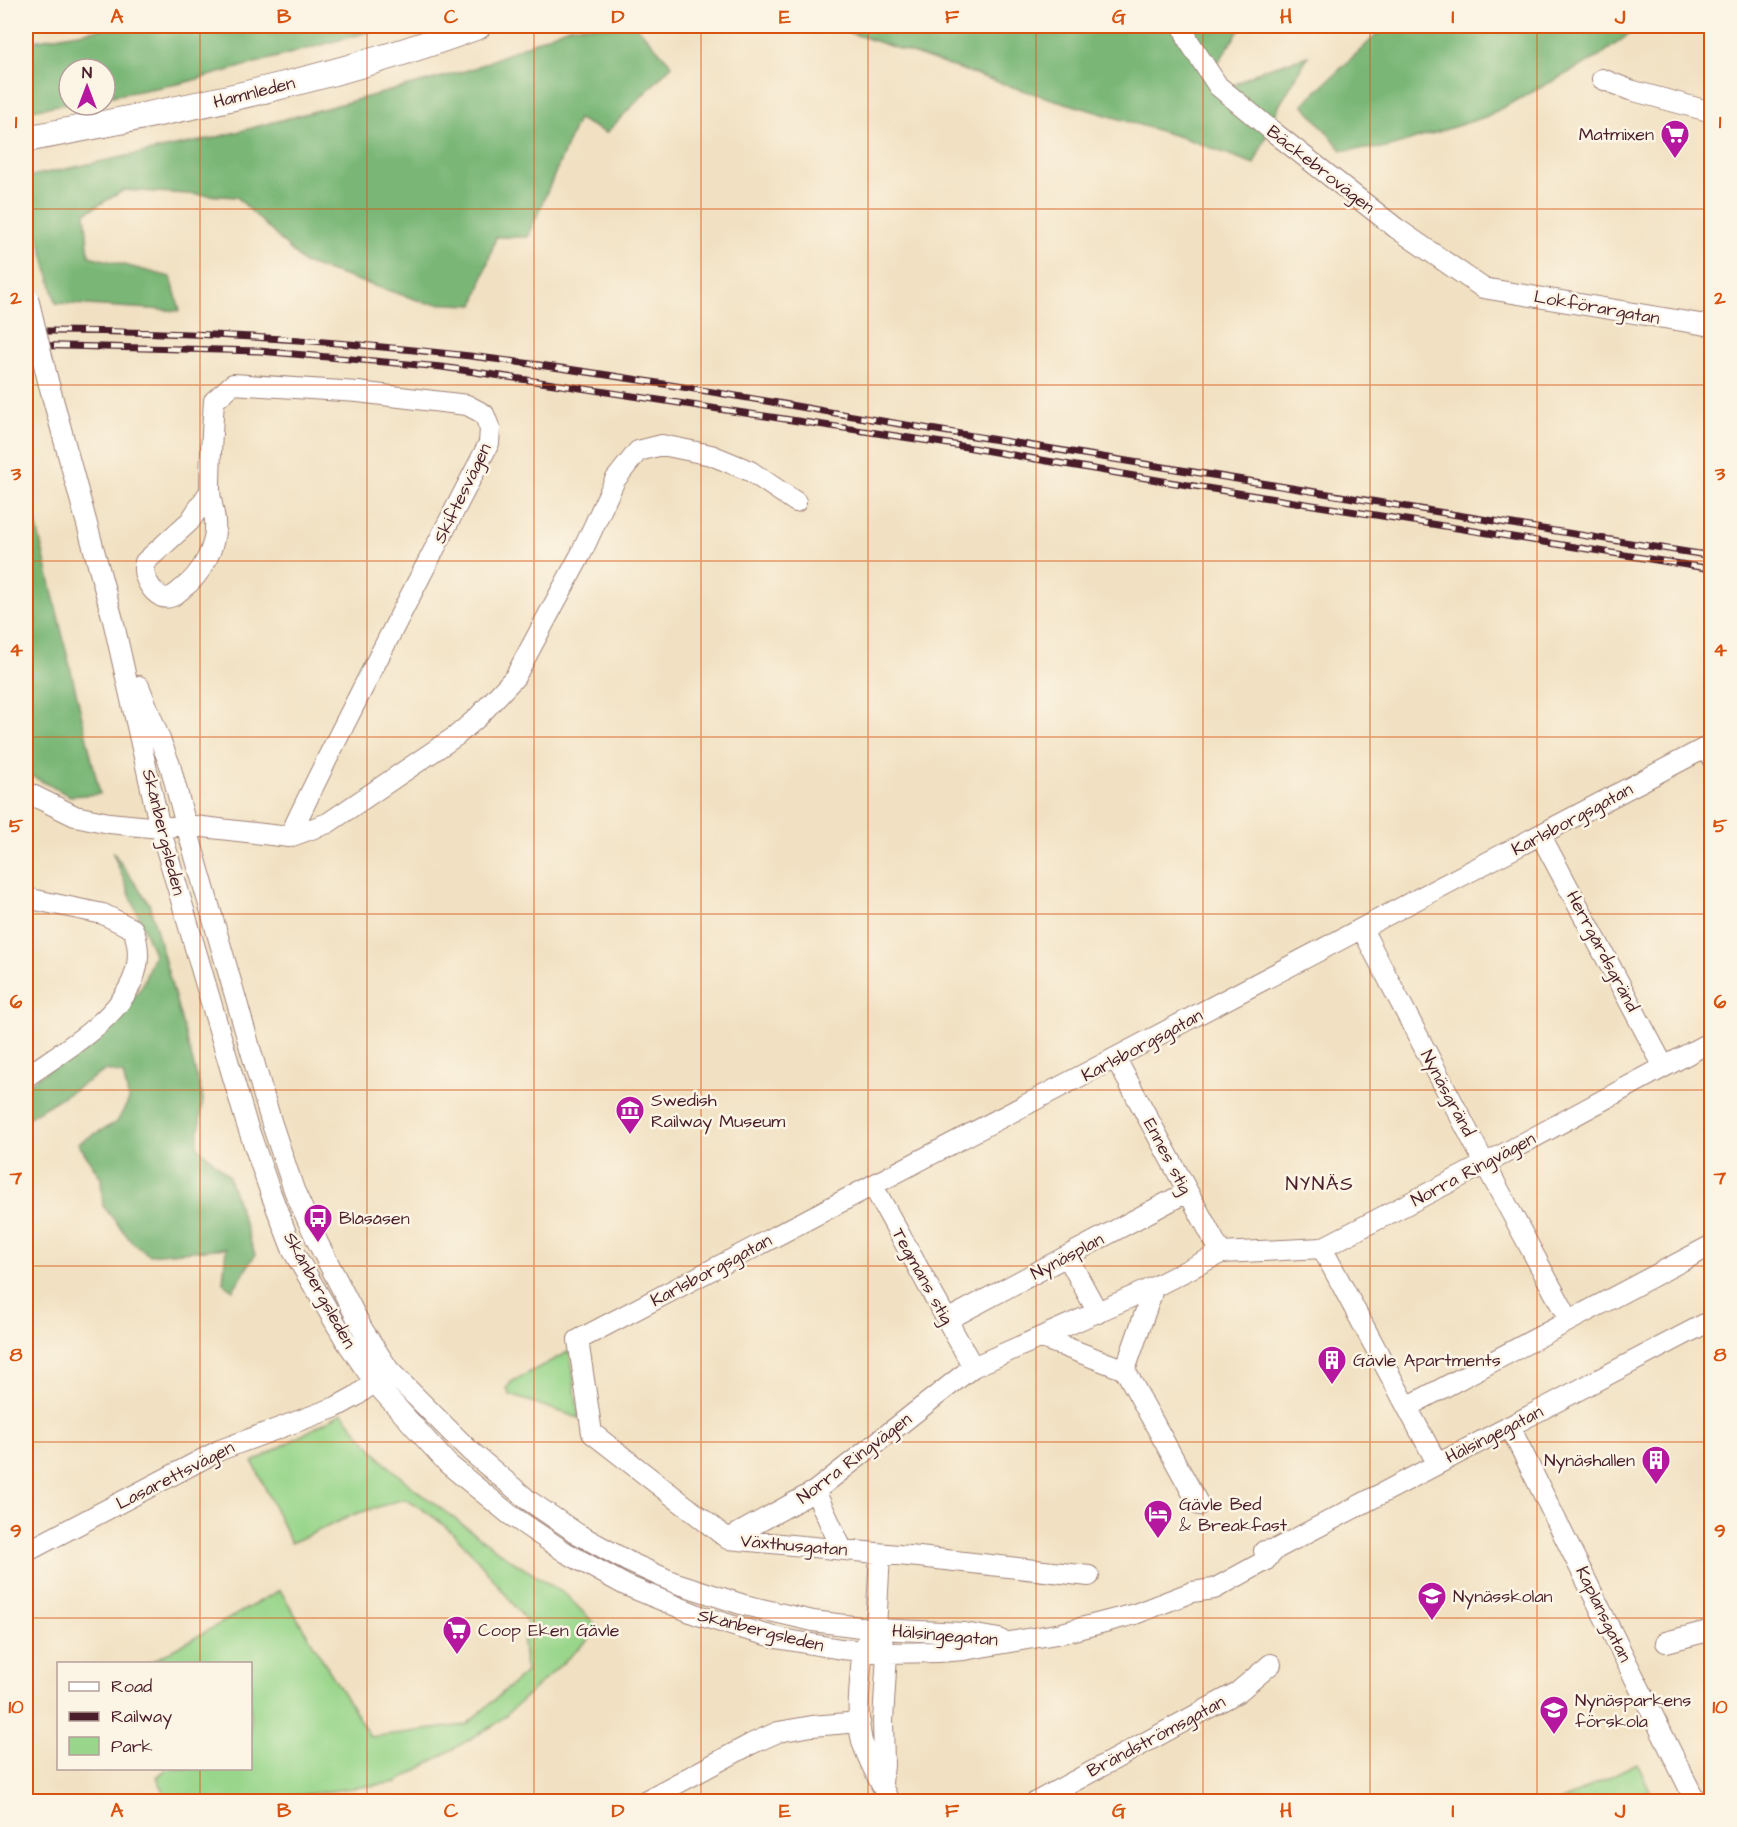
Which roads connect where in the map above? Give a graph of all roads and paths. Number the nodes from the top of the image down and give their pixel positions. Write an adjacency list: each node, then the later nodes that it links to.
1 (478, 26): 5 (main road, Hamnleden)
2 (1183, 26): 6 (street, Bäckebrovägen)
3 (1602, 79): 4 (street)
4 (1712, 112)
5 (26, 139)
6 (1483, 288): 8 (street, Lokförargatan)
7 (27, 292): 11 (street, Skånbergsleden, bridge)
8 (1712, 326)
9 (210, 491): 9 (street, Skiftesvägen); 17 (street, Skiftesvägen)
10 (796, 502): 17 (street)
11 (112, 620): 14 (street, Skånbergsleden); 15 (street, Skånbergsleden)
12 (1708, 754): 16 (street, Karlsborgsgatan)
13 (26, 792): 15 (street)
14 (186, 825): 15 (street); 17 (street); 40 (street, Skånbergsleden)
15 (160, 828): 40 (street, Skånbergsleden)
16 (1541, 836): 19 (street, Karlsborgsgatan); 22 (street, Herrgårdsgränd)
17 (289, 837)
18 (26, 898): 23 (street)
19 (1362, 929): 21 (street, Karlsborgsgatan); 24 (street, Nynäsgränd)
20 (1712, 1041): 22 (street, Norra Ringvägen)
21 (1116, 1059): 25 (street, Karlsborgsgatan); 26 (street, Ennes stig)
22 (1664, 1066): 24 (street, Norra Ringvägen)
23 (26, 1077)
24 (1485, 1164): 28 (street, Norra Ringvägen); 34 (street, Nynäsgränd)
25 (873, 1186): 33 (street, Tegmans stig); 37 (street, Karlsborgsgatan)
26 (1187, 1192): 29 (street, Ennes stig); 30 (street, Nynäsplan)
27 (1712, 1245): 34 (street)
28 (1322, 1248): 29 (street, Norra Ringvägen); 41 (street)
29 (1221, 1253): 31 (street)
30 (1067, 1256): 32 (street); 33 (street, Nynäsplan)
31 (1154, 1287): 32 (street); 39 (street)
32 (1098, 1313): 36 (street)
33 (947, 1320): 38 (street, Tegmans stig)
34 (1569, 1320): 41 (street)
35 (1712, 1320): 42 (street, Hälsingegatan)
36 (1042, 1338): 38 (street); 39 (street)
37 (578, 1340): 46 (street, Växthusgatan)
38 (973, 1367): 44 (street, Norra Ringvägen)
39 (1125, 1370): 45 (street)
40 (382, 1377): 48 (street, Lasarettsvägen); 51 (street, Skånbergsleden); 55 (street, Skånbergsleden)
41 (1407, 1407): 43 (street)
42 (1510, 1427): 43 (street, Hälsingegatan); 62 (street, Kaplansgatan)
43 (1437, 1463): 53 (street, Hälsingegatan)
44 (815, 1491): 46 (street, Norra Ringvägen); 47 (street)
45 (1199, 1505)
46 (728, 1539): 47 (street, Växthusgatan)
47 (842, 1549): 49 (street, Växthusgatan)
48 (26, 1552)
49 (880, 1554): 50 (street, Växthusgatan); 51 (street)
50 (1089, 1576)
51 (876, 1629): 53 (street, Hälsingegatan); 55 (street); 56 (street)
52 (1712, 1630): 54 (street)
53 (1014, 1641): 56 (street, Hälsingegatan)
54 (1666, 1642)
55 (862, 1651): 56 (street, Skånbergsleden); 58 (street)
56 (887, 1653): 59 (street)
57 (1271, 1664): 61 (street, Brändströmsgatan)
58 (860, 1722): 59 (street); 60 (street)
59 (885, 1792)
60 (643, 1802)
61 (1036, 1802)
62 (1696, 1802)

